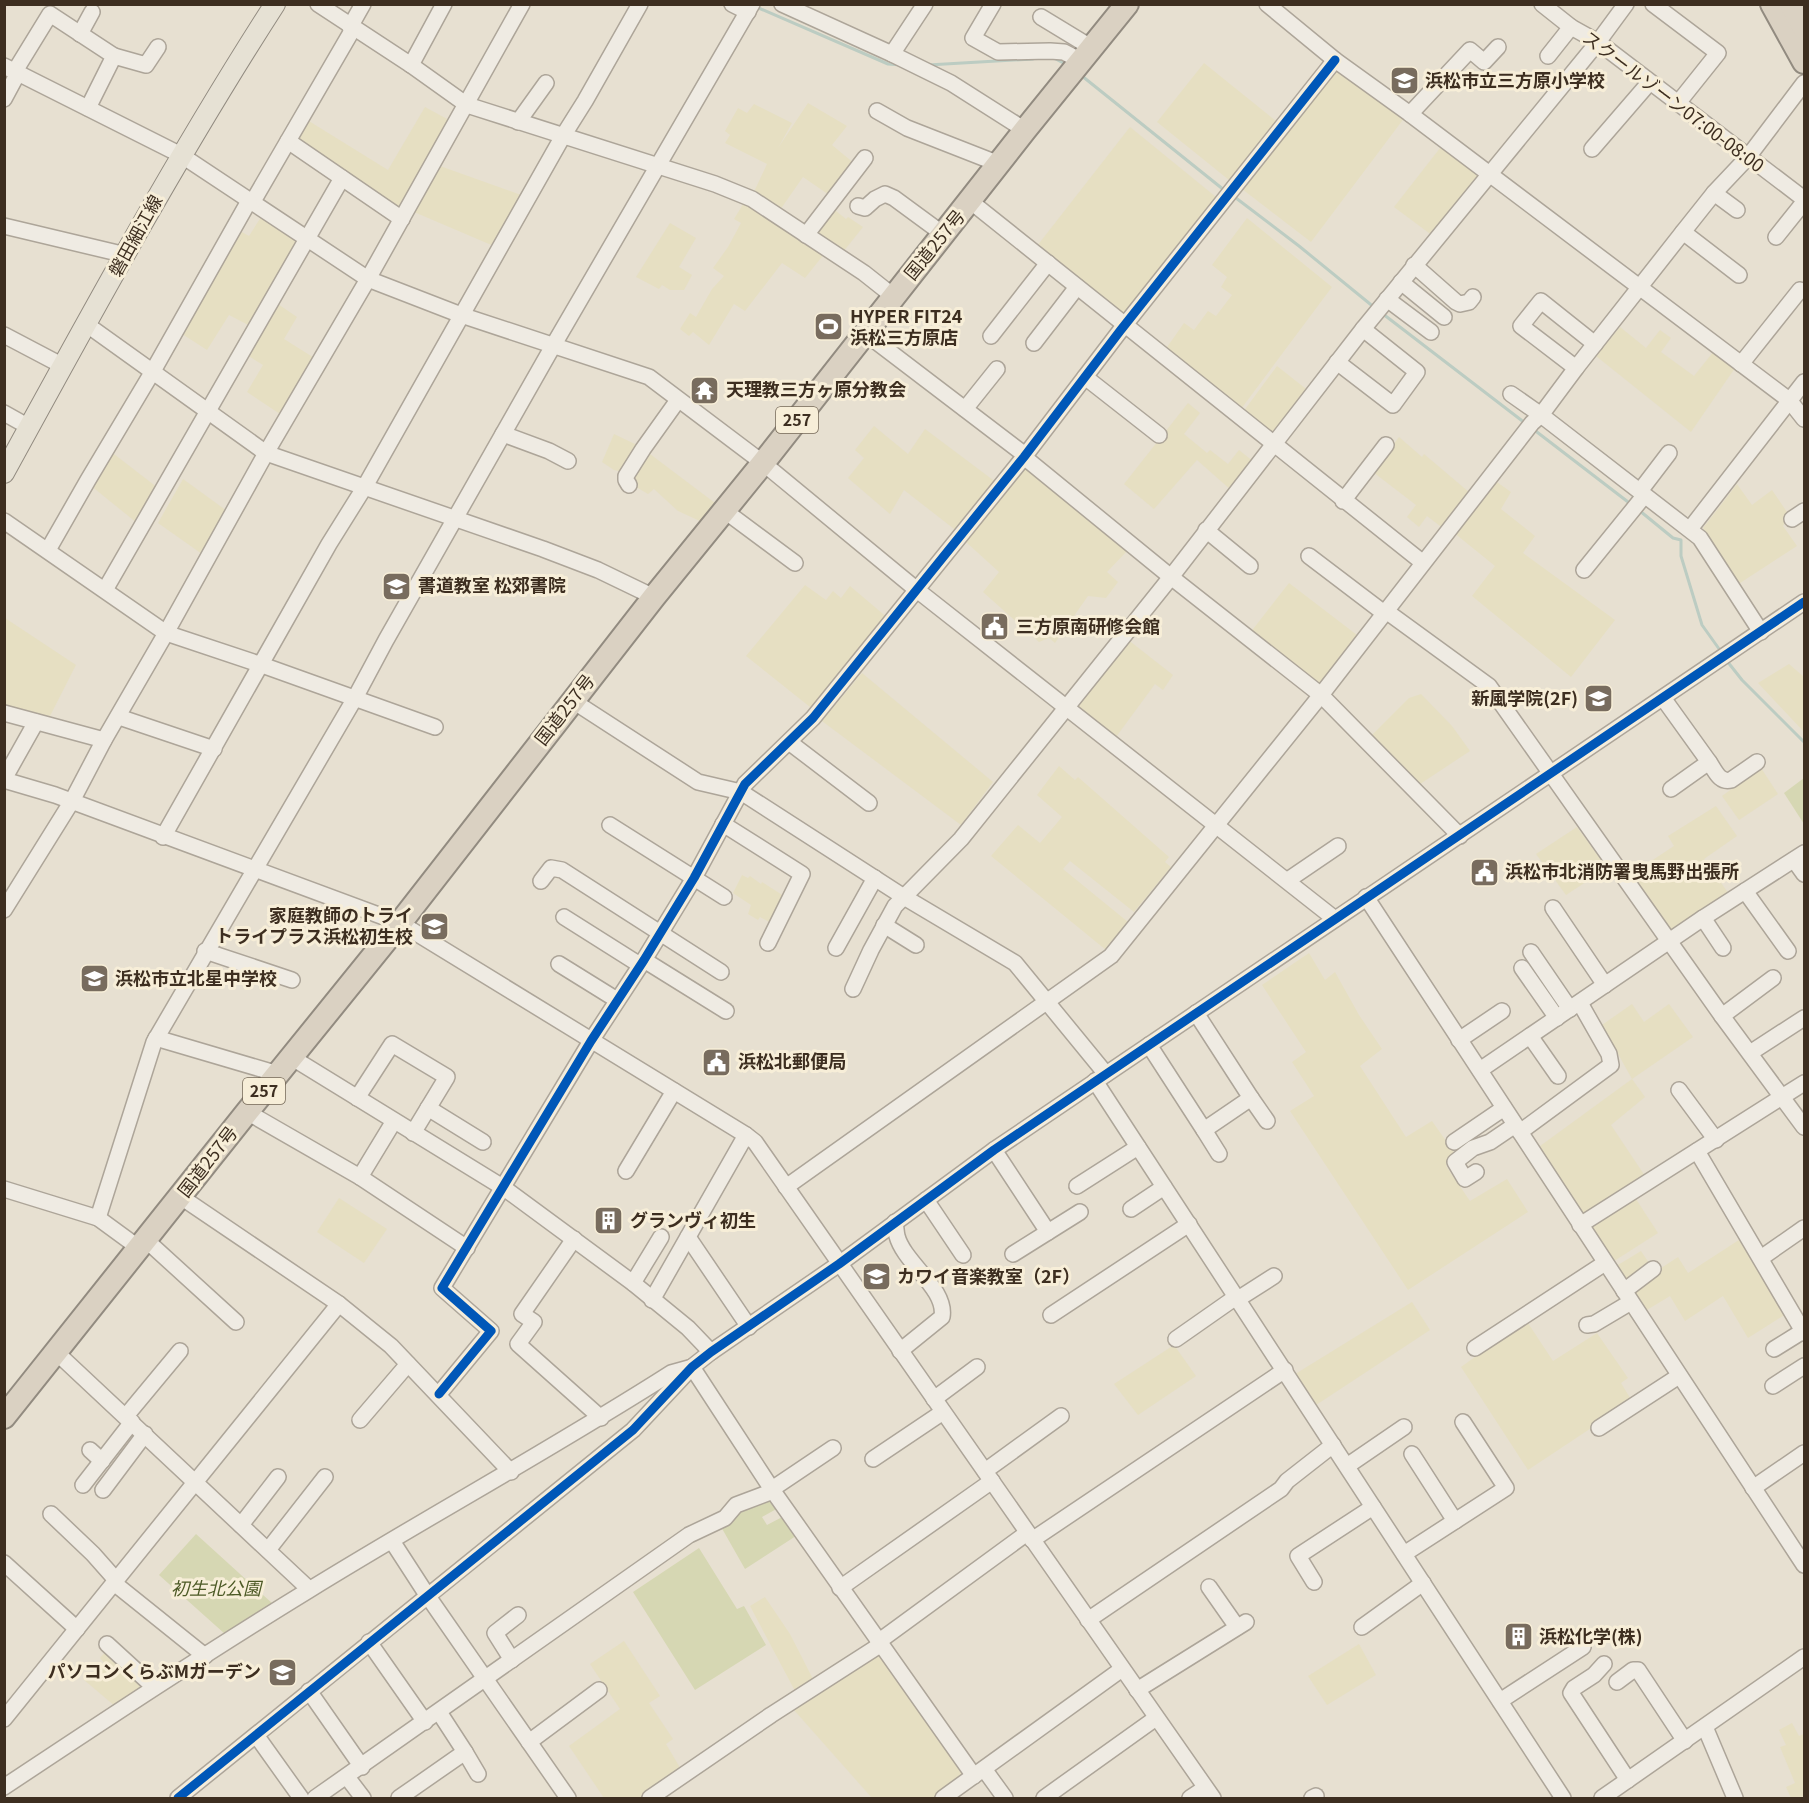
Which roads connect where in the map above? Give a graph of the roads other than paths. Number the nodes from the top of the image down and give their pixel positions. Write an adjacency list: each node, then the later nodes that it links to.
1 (275, 4): 50 (main road, 磐田細江線)
2 (318, 4): 22 (street)
3 (363, 4): 22 (street)
4 (444, 4): 34 (street)
5 (640, 4): 47 (street)
6 (732, 4): 18 (street)
7 (782, 4): 29 (street)
8 (925, 4): 29 (street)
9 (993, 4): 33 (street)
10 (1127, 4): 33 (highway, 国道257号 / 257)
11 (1267, 4): 31 (street)
12 (1542, 4): 21 (street, スクールゾーン07:00-08:00)
13 (1626, 4): 25 (street)
14 (1653, 4): 40 (street)
15 (1772, 4): 32 (highway)
16 (1791, 4): 23 (highway)
17 (517, 6): 41 (street)
18 (750, 8): 54 (street)
19 (92, 12): 24 (street)
20 (1041, 17): 33 (street)
21 (1571, 27): 25 (street, スクールゾーン07:00-08:00); 30 (street)
22 (352, 28): 34 (street); 48 (street)
23 (1804, 28)
24 (80, 34): 28 (street); 35 (street)
25 (1598, 42): 37 (street, スクールゾーン07:00-08:00); 55 (street)
26 (158, 47): 28 (street)
27 (1498, 47): 44 (street)
28 (114, 56): 42 (street)
29 (897, 56): 46 (street)
30 (1548, 56)
31 (1335, 60): 44 (street); 85 (street)
32 (1804, 62)
33 (1080, 63): 46 (highway, 国道257号 / 257)
34 (411, 65): 41 (street)
35 (12, 70): 39 (street); 42 (street)
36 (546, 83): 45 (street)
37 (1649, 83): 40 (street, スクールゾーン07:00-08:00); 49 (street)
38 (1804, 83): 51 (street)
39 (4, 99)
40 (1678, 103): 51 (street, スクールゾーン07:00-08:00)
41 (466, 105): 45 (street); 63 (street)
42 (88, 108): 50 (street)
43 (877, 111): 53 (street)
44 (1410, 114): 55 (street)
45 (518, 122): 47 (street)
46 (1025, 130): 53 (highway, 国道257号 / 257)
47 (563, 136): 54 (street); 82 (street)
48 (288, 141): 56 (street); 60 (street)
49 (1592, 149)
50 (181, 155): 60 (street); 70 (main road, 磐田細江線)
51 (1748, 157): 57 (street); 58 (street, スクールゾーン07:00-08:00)
52 (864, 158): 67 (street)
53 (999, 164): 59 (highway, 国道257号 / 257)
54 (659, 166): 67 (street); 92 (street)
55 (1489, 174): 72 (street); 77 (street)
56 (342, 178): 63 (street); 69 (street)
57 (1714, 194): 62 (street); 65 (street)
58 (1804, 200): 68 (street)
59 (970, 201): 66 (highway, 国道257号 / 257); 71 (street)
60 (250, 202): 69 (street); 98 (street)
61 (858, 206): 66 (street)
62 (1737, 210)
63 (402, 219): 74 (street)
64 (4, 226): 70 (street)
65 (1683, 232): 73 (street); 77 (street)
66 (944, 234): 79 (highway, 国道257号 / 257)
67 (806, 235): 79 (street)
68 (1776, 237)
69 (306, 239): 74 (street); 105 (street)
70 (126, 255): 84 (main road, 磐田細江線)
71 (1048, 263): 76 (street); 89 (street)
72 (1414, 265): 75 (street); 80 (street)
73 (1739, 275)
74 (368, 279): 82 (street); 114 (street)
75 (1401, 282): 81 (street); 83 (street)
76 (1077, 286): 85 (street); 90 (street)
77 (1639, 287): 91 (street); 94 (street)
78 (1800, 290): 94 (street)
79 (893, 297): 87 (highway, 国道257号 / 257)
80 (1473, 297)
81 (1376, 314): 86 (street); 93 (street); 93 (street)
82 (461, 315): 92 (street); 121 (street)
83 (1444, 317)
84 (86, 324): 95 (main road, 磐田細江線); 98 (street)
85 (1125, 325): 99 (street); 112 (street)
86 (1431, 332)
87 (866, 333): 104 (street); 118 (highway, 国道257号 / 257)
88 (4, 335): 95 (street)
89 (991, 336)
90 (1034, 343)
91 (1595, 344): 96 (street); 96 (street)
92 (553, 346): 102 (street); 110 (street)
93 (1337, 362): 112 (street)
94 (1741, 364): 103 (street)
95 (63, 366): 109 (main road, 磐田細江線)
96 (1575, 368): 108 (street)
97 (997, 369): 104 (street)
98 (153, 371): 105 (street); 129 (street)
99 (1085, 377): 111 (street); 116 (street)
100 (1804, 382): 103 (street)
101 (1511, 394): 108 (street)
102 (678, 400): 118 (street); 120 (street)
103 (1789, 400): 107 (street); 128 (street)
104 (965, 409): 116 (street)
105 (207, 411): 114 (street); 136 (street)
106 (4, 413): 109 (street)
107 (1804, 419)
108 (1533, 423): 122 (street); 131 (street)
109 (29, 427): 119 (main road, 磐田細江線)
110 (503, 434): 117 (street); 125 (street)
111 (1159, 435)
112 (1273, 443): 123 (street); 127 (street)
113 (1386, 445): 123 (street)
114 (266, 453): 121 (street); 142 (street)
115 (1669, 453): 122 (street)
116 (1024, 456): 135 (street); 137 (street)
117 (568, 461)
118 (763, 463): 124 (highway, 国道257号 / 257); 137 (street)
119 (4, 473)
120 (629, 485)
121 (364, 488): 125 (street); 143 (street)
122 (1642, 493): 128 (street); 134 (street)
123 (1343, 501): 131 (street)
124 (725, 511): 132 (street); 138 (highway, 国道257号 / 257)
125 (455, 519): 138 (street); 145 (street)
126 (4, 521): 129 (street)
127 (1206, 530): 133 (street); 135 (street)
128 (1693, 532): 141 (street)
129 (48, 550): 136 (street)
130 (1309, 556): 140 (street)
131 (1422, 562): 140 (street)
132 (795, 563)
133 (1250, 566)
134 (1584, 570)
135 (1171, 577): 144 (street); 148 (street)
136 (105, 590): 142 (street)
137 (917, 590): 148 (street); 154 (street)
138 (654, 597): 147 (highway, 国道257号 / 257)
139 (1804, 602): 141 (street)
140 (1385, 612): 144 (street); 158 (street)
141 (1761, 632): 146 (street)
142 (166, 633): 143 (street); 150 (street)
143 (262, 665): 145 (street); 155 (street)
144 (1321, 695): 166 (street); 167 (street)
145 (355, 698): 152 (street); 171 (street)
146 (1664, 698): 156 (street); 158 (street)
147 (573, 701): 161 (street); 186 (highway, 国道257号 / 257)
148 (1066, 706): 166 (street); 179 (street)
149 (4, 713): 151 (street)
150 (119, 717): 153 (street); 155 (street)
151 (36, 722): 153 (street); 159 (street)
152 (435, 727)
153 (104, 740): 162 (street)
154 (789, 742): 161 (street); 163 (street)
155 (214, 749): 168 (street)
156 (1709, 762): 157 (street); 160 (street)
157 (1757, 762)
158 (1550, 774): 167 (street); 189 (street)
159 (4, 780): 162 (street)
160 (1671, 789)
161 (741, 792): 164 (street); 174 (street)
162 (72, 801): 168 (street); 182 (street)
163 (869, 803)
164 (723, 824): 173 (street); 190 (street)
165 (610, 825): 173 (street)
166 (1215, 825): 175 (street); 206 (street)
167 (1460, 836): 180 (street)
168 (163, 837): 171 (street)
169 (1338, 846): 175 (street)
170 (1799, 857): 172 (street); 177 (street)
171 (255, 870): 186 (street); 194 (street)
172 (1804, 874)
173 (694, 878): 178 (street); 188 (street)
174 (875, 878): 179 (street); 192 (street)
175 (1288, 880): 185 (street)
176 (541, 881): 188 (street)
177 (1745, 891): 184 (street); 195 (street)
178 (724, 897)
179 (904, 897): 187 (street); 206 (street)
180 (1366, 897): 185 (street); 215 (street)
181 (1553, 908): 203 (street)
182 (5, 909)
183 (564, 917): 197 (street)
184 (1703, 918): 189 (street); 193 (street)
185 (1335, 919): 210 (street)
186 (400, 923): 216 (street); 219 (highway, 国道257号 / 257)
187 (884, 925): 191 (street); 204 (street)
188 (661, 932): 197 (street); 200 (street)
189 (1670, 942): 203 (street); 211 (street)
190 (768, 943)
191 (916, 945)
192 (836, 948)
193 (1723, 948)
194 (205, 951): 202 (street); 214 (street)
195 (1788, 951)
196 (1530, 952): 207 (street)
197 (642, 963): 205 (street); 208 (street)
198 (559, 964): 205 (street)
199 (1522, 968): 207 (street)
200 (721, 972)
201 (1773, 978): 211 (street)
202 (292, 980)
203 (1605, 985): 207 (street)
204 (853, 989)
205 (617, 1000): 216 (street)
206 (1047, 1001): 222 (street); 250 (street)
207 (1569, 1010): 213 (street); 235 (street)
208 (726, 1011)
209 (1502, 1011): 215 (street)
210 (1196, 1013): 217 (street); 228 (street)
211 (1722, 1016): 218 (street)
212 (1804, 1018): 218 (street)
213 (1530, 1036): 220 (street); 221 (street)
214 (156, 1038): 219 (street); 258 (street)
215 (1459, 1040): 220 (street)
216 (591, 1041): 225 (street); 252 (street)
217 (1149, 1045): 222 (street); 236 (street)
218 (1750, 1053): 226 (street)
219 (285, 1065): 227 (street); 231 (highway, 国道257号 / 257)
220 (1480, 1070): 230 (street)
221 (1558, 1076)
222 (1101, 1077): 242 (street); 243 (street)
223 (1804, 1083): 226 (street)
224 (1679, 1090): 239 (street)
225 (674, 1091): 238 (street); 246 (street)
226 (1783, 1097): 234 (street); 239 (street)
227 (357, 1098): 229 (street); 232 (street)
228 (1251, 1098): 233 (street); 236 (street)
229 (428, 1108): 237 (street); 240 (street)
230 (1504, 1108): 235 (street); 241 (street)
231 (247, 1112): 248 (street); 254 (highway, 国道257号 / 257)
232 (394, 1121): 237 (street); 248 (street)
233 (1267, 1122)
234 (1804, 1126)
235 (1517, 1128): 247 (street); 261 (street)
236 (1204, 1130): 245 (street)
237 (413, 1133): 252 (street)
238 (747, 1135): 250 (street); 265 (street)
239 (1716, 1140): 244 (street)
240 (483, 1142)
241 (1454, 1142)
242 (1138, 1147): 249 (street); 251 (street)
243 (994, 1150): 255 (street); 263 (street)
244 (1697, 1151): 261 (street); 271 (street)
245 (1219, 1154)
246 (626, 1171)
247 (1476, 1172)
248 (360, 1177): 268 (street)
249 (1077, 1186)
250 (786, 1187): 273 (street)
251 (1164, 1187): 256 (street); 260 (street)
252 (504, 1188): 266 (street); 268 (street)
253 (4, 1189): 258 (street)
254 (181, 1197): 267 (highway, 国道257号 / 257); 280 (street)
255 (926, 1200): 259 (street); 270 (street)
256 (1131, 1209)
257 (1080, 1212): 263 (street)
258 (98, 1218): 267 (street)
259 (895, 1222): 273 (street); 291 (street)
260 (1189, 1224): 278 (street); 282 (street)
261 (1580, 1225): 272 (street)
262 (1804, 1228): 271 (street)
263 (1048, 1232): 269 (street)
264 (661, 1237): 276 (street)
265 (688, 1237): 279 (street); 285 (street)
266 (574, 1239): 276 (street); 306 (street)
267 (142, 1244): 283 (street); 293 (highway, 国道257号 / 257)
268 (467, 1248): 302 (street)
269 (1013, 1254)
270 (963, 1255)
271 (1761, 1258): 281 (street)
272 (1605, 1263): 277 (street); 288 (street)
273 (839, 1264): 285 (street); 291 (street)
274 (1653, 1269): 277 (street)
275 (1274, 1276): 278 (street)
276 (633, 1283): 279 (street)
277 (1627, 1297): 284 (street); 299 (street)
278 (1237, 1298): 287 (street); 298 (street)
279 (652, 1300): 292 (street)
280 (339, 1304): 294 (street); 325 (street)
281 (1799, 1309): 286 (street)
282 (1051, 1315)
283 (236, 1322)
284 (1587, 1325)
285 (748, 1328): 292 (street)
286 (1804, 1332): 289 (street)
287 (1176, 1339)
288 (1475, 1348)
289 (1774, 1349)
290 (180, 1351): 307 (street)
291 (900, 1351): 303 (street)
292 (711, 1352): 296 (street)
293 (57, 1353): 301 (highway, 国道257号 / 257); 307 (street)
294 (408, 1364): 302 (street); 308 (street)
295 (1804, 1366): 300 (street)
296 (692, 1367): 306 (street); 329 (street); 346 (street)
297 (977, 1367): 303 (street)
298 (1285, 1370): 313 (street); 334 (street)
299 (1679, 1376): 311 (street); 327 (street)
300 (1773, 1386)
301 (12, 1394): 305 (highway, 国道257号 / 257)
302 (439, 1394): 321 (street)
303 (939, 1405): 318 (street); 322 (street)
304 (1061, 1416): 322 (street)
305 (4, 1417)
306 (601, 1418): 321 (street)
307 (129, 1419): 312 (street); 319 (street)
308 (360, 1420)
309 (1463, 1422): 332 (street)
310 (1404, 1427): 320 (street)
311 (1599, 1428)
312 (145, 1434): 325 (street); 328 (street)
313 (1333, 1445): 320 (street); 348 (street)
314 (833, 1448): 329 (street)
315 (90, 1450): 319 (street)
316 (1804, 1453): 327 (street)
317 (1413, 1454): 332 (street)
318 (873, 1459)
319 (102, 1461): 326 (street)
320 (1347, 1466): 330 (street)
321 (511, 1472): 335 (street)
322 (988, 1476): 334 (street); 344 (street)
323 (278, 1477): 333 (street)
324 (325, 1477): 336 (street)
325 (196, 1482): 333 (street); 340 (street)
326 (83, 1485)
327 (1753, 1488): 339 (street)
328 (104, 1490)
329 (772, 1490): 344 (street); 357 (street)
330 (1373, 1507): 337 (street); 341 (street)
331 (51, 1514): 340 (street)
332 (1455, 1521): 337 (street)
333 (241, 1525): 336 (street)
334 (1030, 1537): 348 (street); 352 (street)
335 (392, 1541): 345 (street); 346 (street)
336 (268, 1550): 345 (street)
337 (1404, 1554): 342 (street)
338 (4, 1563): 350 (street)
339 (1804, 1564)
340 (115, 1582): 350 (street); 355 (street)
341 (1314, 1582)
342 (1423, 1583): 349 (street); 366 (street)
343 (1209, 1587): 364 (street)
344 (840, 1588): 352 (street)
345 (309, 1590): 355 (street)
346 (427, 1595): 351 (street); 360 (street)
347 (518, 1615): 357 (street)
348 (1088, 1620): 359 (street)
349 (1362, 1627)
350 (77, 1629): 369 (street)
351 (369, 1642): 365 (street); 370 (street)
352 (879, 1643): 377 (street); 389 (street)
353 (107, 1644): 362 (street)
354 (1583, 1647): 366 (street)
355 (205, 1656): 362 (street)
356 (1804, 1657): 371 (street)
357 (512, 1660): 360 (street)
358 (1604, 1664): 380 (street)
359 (1122, 1669): 364 (street); 377 (street)
360 (485, 1679): 367 (street); 374 (street)
361 (1617, 1682): 373 (street)
362 (154, 1687): 381 (street)
363 (599, 1690): 374 (street)
364 (1137, 1690): 368 (street)
365 (309, 1691): 372 (street); 376 (street)
366 (1500, 1701): 394 (street)
367 (439, 1713): 370 (street); 375 (street)
368 (1156, 1718): 382 (street); 392 (street)
369 (4, 1719)
370 (425, 1722): 376 (street)
371 (1705, 1727): 373 (street); 396 (street)
372 (256, 1735): 383 (street); 384 (street)
373 (1684, 1741): 380 (street)
374 (529, 1742): 388 (street)
375 (465, 1752): 378 (street); 387 (street)
376 (362, 1767): 379 (street)
377 (979, 1773): 390 (street); 391 (street)
378 (478, 1774)
379 (347, 1777): 385 (street); 386 (street)
380 (1628, 1780): 395 (street)
381 (4, 1787)
382 (1209, 1793): 393 (street)
383 (178, 1798)
384 (301, 1798)
385 (315, 1798)
386 (363, 1798)
387 (399, 1798)
388 (568, 1798)
389 (651, 1798)
390 (945, 1798)
391 (1005, 1798)
392 (1044, 1798)
393 (1190, 1798)
394 (1563, 1798)
395 (1602, 1798)
396 (1735, 1798)

